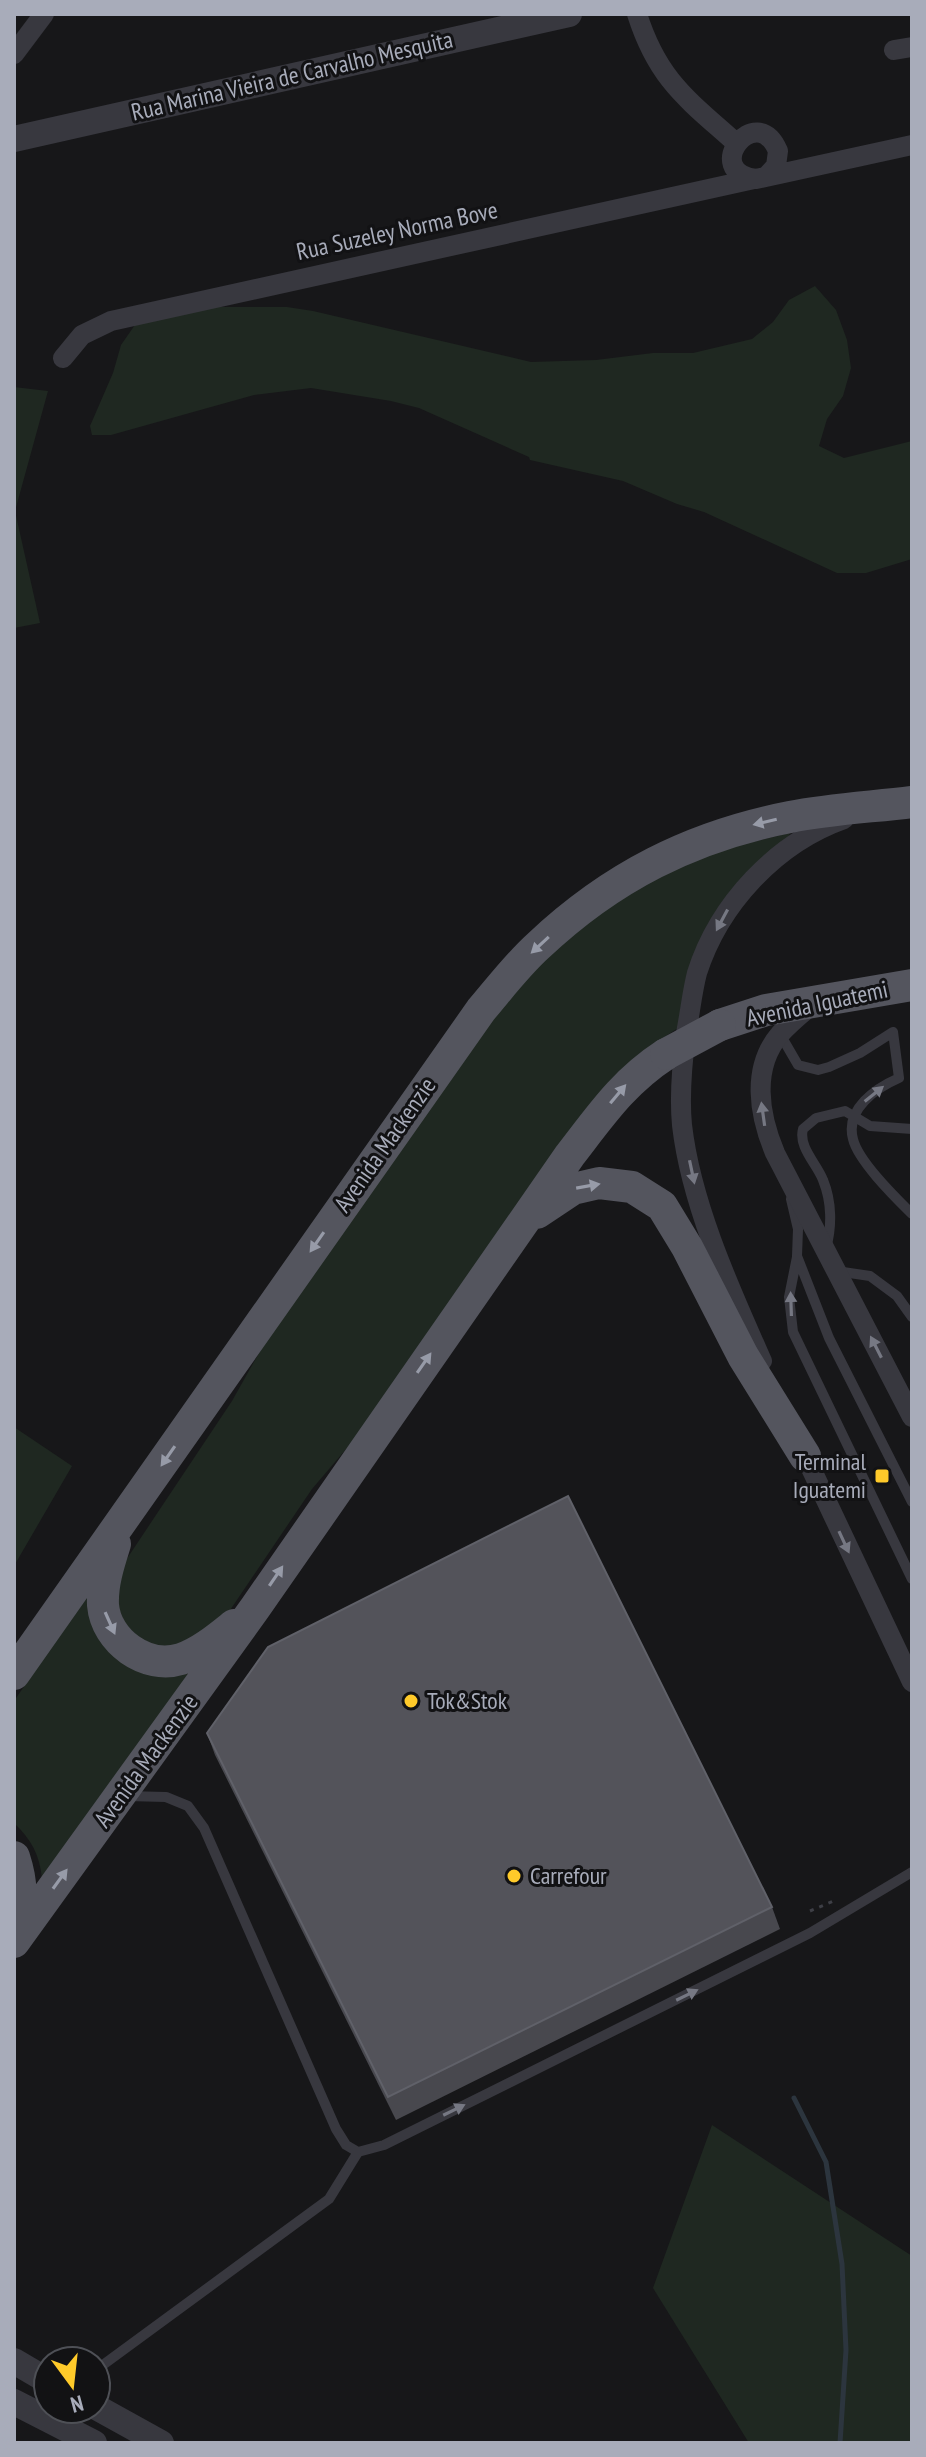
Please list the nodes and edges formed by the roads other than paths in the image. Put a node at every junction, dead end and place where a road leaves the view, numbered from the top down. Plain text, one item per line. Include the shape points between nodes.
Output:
1 (44, 14) edge
2 (569, 14) edge
3 (637, 14) edge
4 (14, 54) edge
5 (14, 139) edge
6 (736, 143) junction
7 (912, 145) edge
8 (760, 178) junction
9 (63, 358) dead end
10 (905, 803) edge
11 (912, 985) edge
12 (817, 1000) junction
13 (780, 1034) junction
14 (856, 1117) junction
15 (912, 1129) edge
16 (785, 1174) junction
17 (912, 1214) edge
18 (521, 1223) junction
19 (826, 1250) junction
20 (797, 1256) junction
21 (836, 1271) junction
22 (912, 1317) edge
23 (912, 1417) edge
24 (805, 1456) junction
25 (912, 1502) edge
26 (122, 1522) junction
27 (912, 1579) edge
28 (255, 1608) junction
29 (14, 1674) edge
30 (910, 1676) edge
31 (121, 1796) junction
32 (14, 1857) edge
33 (912, 1872) edge
34 (14, 1926) edge
35 (14, 1942) edge
36 (358, 2152) junction
37 (112, 2358) edge
38 (14, 2361) edge
39 (32, 2372) edge
40 (14, 2402) edge
41 (112, 2416) edge
42 (94, 2443) edge
43 (161, 2443) edge

1 - 4 street
2 - 5 street, Rua Marina Vieira de Carvalho Mesquita
3 - 6 street via 661,70
6 - 8 street via 733,162 741,175
6 - 8 street via 756,133 775,143 776,166
7 - 8 street, Rua Suzeley Norma Bove
8 - 9 street, Rua Suzeley Norma Bove via 111,321 82,335
10 -> 24 street via 822,826 761,870 728,909 698,973 681,1069 682,1124 694,1185 731,1291
10 -> 26 main road, Avenida Mackenzie via 793,816 699,841 611,887 535,948 437,1071
11 - 12 main road, Avenida Iguatemi
12 - 13 street
18 -> 12 main road, Avenida Iguatemi, bridge via 622,1088 643,1069 720,1025
14 -> 13 lane via 866,1098 899,1078 893,1032 818,1070 798,1065
16 -> 13 street via 765,1130 761,1104 766,1057
14 - 15 lane via 870,1126
14 - 17 lane via 856,1148
14 - 19 lane via 839,1111 816,1118 801,1133 826,1190 831,1232
16 - 19 street
16 - 20 lane via 798,1229
18 -> 24 main road via 573,1189 599,1183 632,1187 662,1206 743,1356
28 -> 18 main road, Avenida Mackenzie
19 - 21 street
20 - 25 lane via 829,1338
27 -> 20 lane via 793,1332 789,1297
21 - 22 lane via 870,1276 897,1296
23 -> 21 street
24 -> 30 street
26 -> 28 main road via 106,1572 103,1606 110,1628 134,1653 159,1662 181,1659 216,1640
26 - 29 main road, Avenida Mackenzie
28 - 31 main road, Avenida Mackenzie
35 -> 31 main road, Avenida Mackenzie
31 - 36 lane via 166,1797 188,1806 204,1828 336,2129
32 - 34 main road via 22,1894
36 -> 33 lane via 384,2145 810,1933
36 - 37 lane via 329,2199
38 - 39 street
40 - 42 street
41 - 43 street

